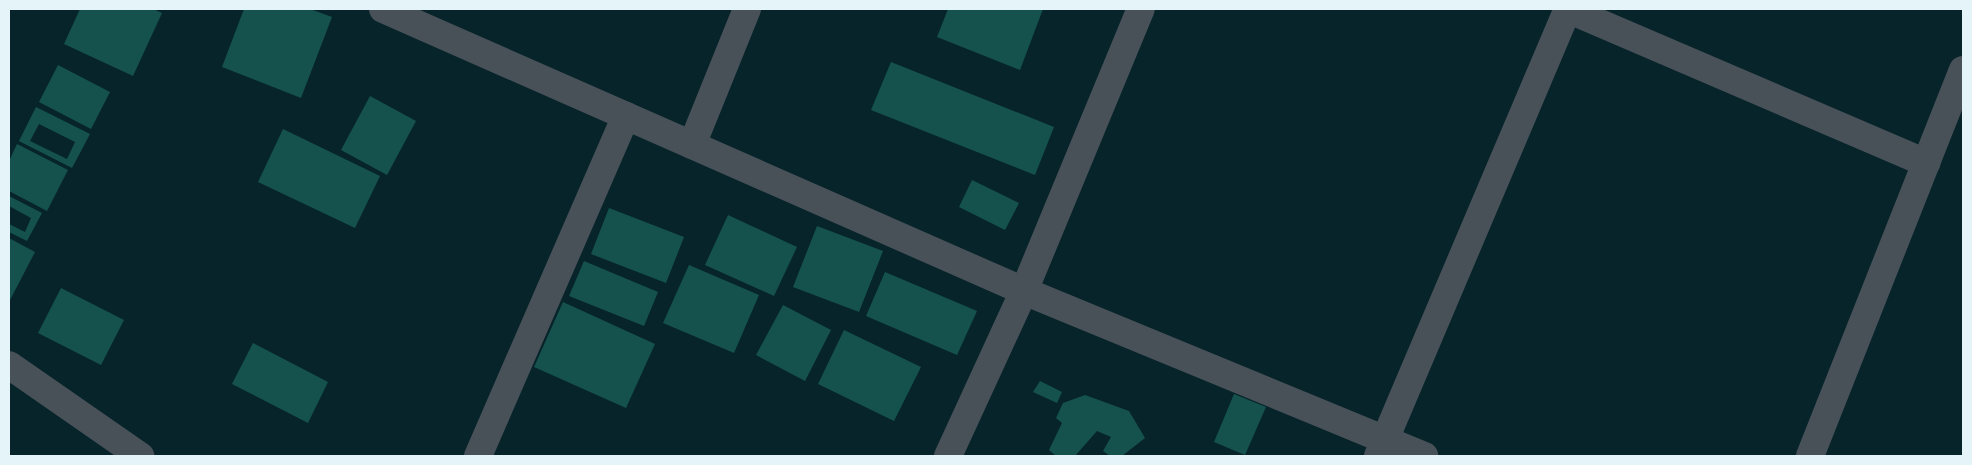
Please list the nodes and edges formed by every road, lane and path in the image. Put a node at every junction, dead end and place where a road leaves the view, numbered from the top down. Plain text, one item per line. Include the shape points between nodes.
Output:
1 (383, 9) edge
2 (747, 9) edge
3 (1141, 9) edge
4 (1568, 9) edge
5 (1963, 70) edge
6 (626, 116) junction
7 (692, 145) junction
8 (1926, 163) junction
9 (1024, 291) junction
10 (9, 365) edge
11 (1382, 448) edge
12 (140, 456) edge
13 (478, 456) edge
14 (948, 456) edge
15 (1424, 456) edge
16 (1810, 456) edge

1 - 6 street
2 - 7 street
3 - 9 street
4 - 8 street
4 - 11 street
5 - 8 street
6 - 7 street
6 - 13 street
7 - 9 street
8 - 16 street
9 - 11 street
9 - 14 street
10 - 12 street
11 - 15 street

